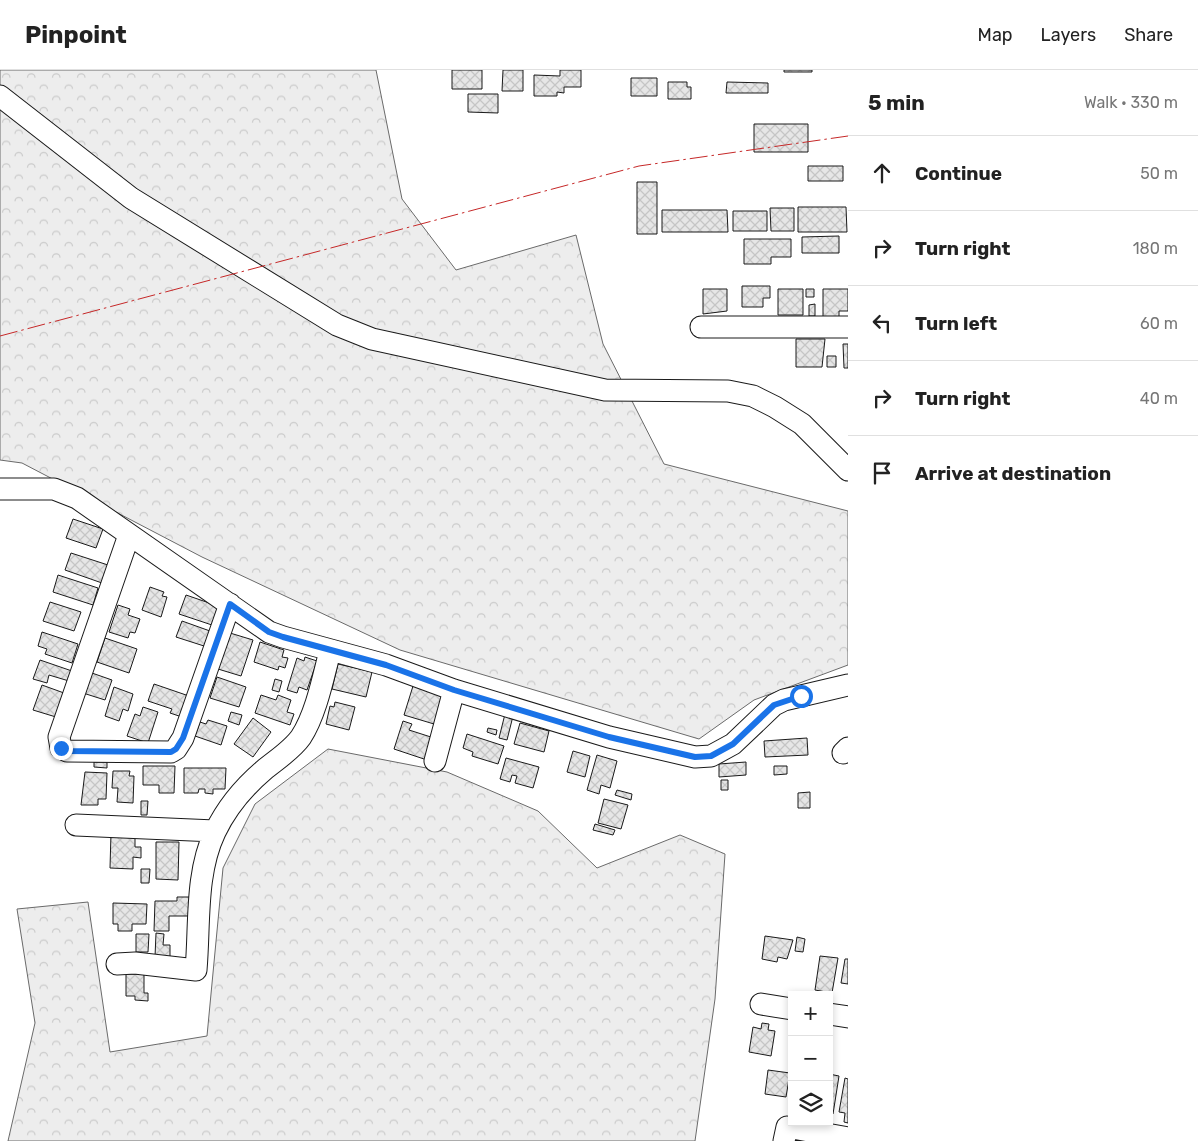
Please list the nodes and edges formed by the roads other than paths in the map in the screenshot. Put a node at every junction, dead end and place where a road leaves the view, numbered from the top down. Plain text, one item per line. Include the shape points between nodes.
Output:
1 (0, 96) edge
2 (701, 327) dead end
3 (848, 327) edge
4 (848, 470) edge
5 (0, 489) edge
6 (129, 535) junction
7 (230, 604) junction
8 (330, 651) junction
9 (848, 685) edge
10 (454, 690) junction
11 (435, 760) dead end
12 (76, 825) dead end
13 (215, 831) junction
14 (117, 964) dead end
15 (761, 1004) dead end
16 (788, 1008) edge
17 (833, 1015) edge
18 (848, 1017) edge
19 (848, 1138) edge
20 (784, 1141) edge

1 - 4 street via 131,198 337,325 372,339 605,390 728,391 753,396 802,424
2 - 3 street
5 - 6 street via 54,489 77,498
6 - 7 street
6 - 7 street via 59,737 61,748 171,752 176,749 183,738
7 - 8 street via 269,632
8 - 10 street via 386,665
8 - 13 street via 318,696 302,736 238,797
9 - 10 street via 784,700 774,705 733,744 711,756 695,757 609,737
10 - 11 street
12 - 13 street
13 - 14 street via 202,877 196,970
15 - 16 street
17 - 18 street
19 - 20 street via 787,1127

